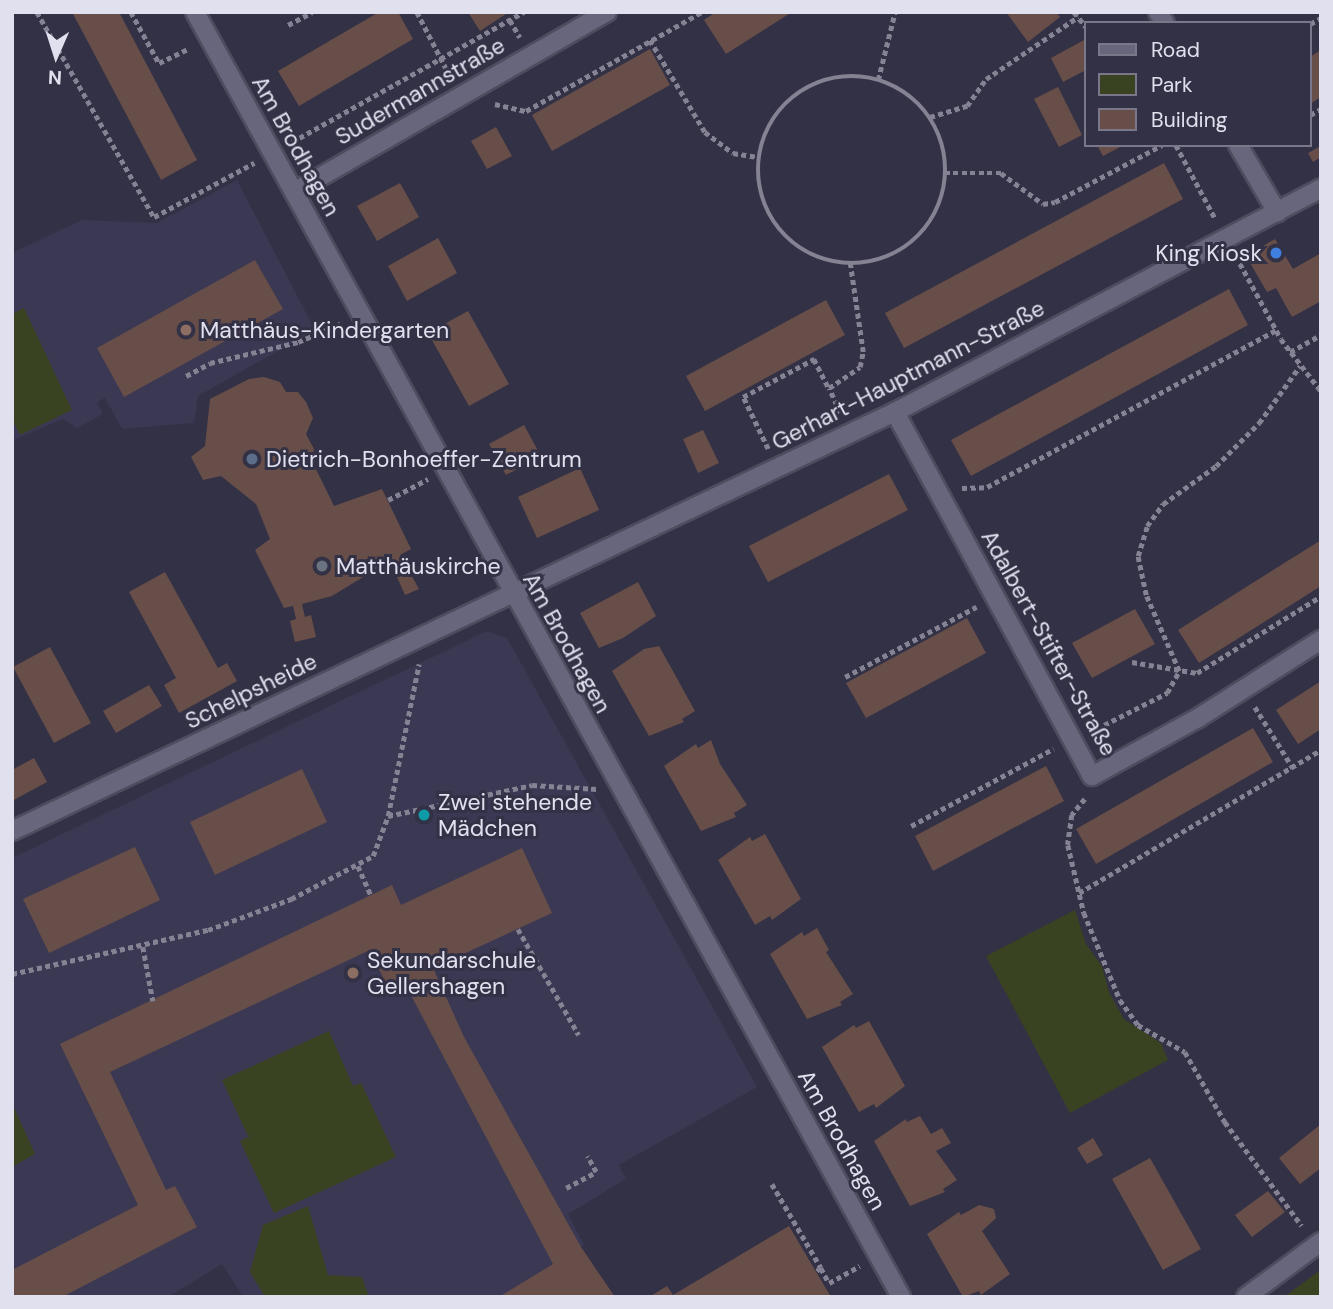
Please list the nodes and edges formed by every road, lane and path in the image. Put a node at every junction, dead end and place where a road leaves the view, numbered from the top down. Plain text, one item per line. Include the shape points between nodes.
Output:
1 (37, 12) edge
2 (131, 12) edge
3 (195, 12) edge
4 (312, 12) edge
5 (417, 12) edge
6 (524, 12) edge
7 (607, 12) edge
8 (702, 12) edge
9 (895, 12) edge
10 (1076, 15) edge
11 (288, 25) dead end
12 (209, 38) junction
13 (650, 40) junction
14 (442, 59) junction
15 (878, 79) junction
16 (461, 96) junction
17 (930, 117) junction
18 (1158, 147) edge
19 (1177, 147) edge
20 (1239, 147) edge
21 (272, 153) junction
22 (758, 157) junction
23 (945, 173) junction
24 (1321, 188) edge
25 (294, 192) junction
26 (1277, 212) junction
27 (1227, 239) junction
28 (850, 264) junction
29 (360, 313) junction
30 (1276, 330) junction
31 (1321, 335) edge
32 (1290, 352) junction
33 (1300, 366) junction
34 (186, 376) dead end
35 (829, 388) junction
36 (1321, 391) edge
37 (895, 412) junction
38 (849, 434) junction
39 (778, 468) junction
40 (445, 470) junction
41 (936, 489) junction
42 (388, 499) dead end
43 (511, 593) junction
44 (1321, 596) edge
45 (995, 597) junction
46 (425, 634) junction
47 (1321, 640) edge
48 (1132, 662) dead end
49 (1179, 671) junction
50 (845, 677) dead end
51 (1244, 690) junction
52 (1072, 739) junction
53 (1321, 750) edge
54 (1293, 768) junction
55 (1092, 776) junction
56 (622, 791) junction
57 (388, 817) junction
58 (911, 826) dead end
59 (12, 831) edge
60 (358, 866) junction
61 (1079, 893) junction
62 (371, 895) dead end
63 (518, 929) dead end
64 (143, 947) junction
65 (12, 974) edge
66 (153, 1001) dead end
67 (579, 1035) dead end
68 (587, 1156) dead end
69 (772, 1184) dead end
70 (566, 1188) dead end
71 (1319, 1243) edge
72 (877, 1256) junction
73 (821, 1268) junction
74 (816, 1272) dead end
75 (901, 1297) edge
76 (1246, 1297) edge

1 - 21 path via 154,217
2 - 12 path via 159,63
3 - 12 street, Am Brodhagen
4 - 11 path
5 - 14 path
6 - 14 path
7 - 16 street, Sudermannstraße
8 - 13 path
9 - 15 path
10 - 17 path via 986,79 967,106
12 - 21 street, Am Brodhagen
13 - 16 path via 526,111
13 - 22 path via 705,132 733,153
14 - 16 path
14 - 21 path
15 - 17 path via 907,94
15 - 22 path via 845,76 813,84 786,102 767,128
16 - 25 street, Sudermannstraße
17 - 23 path via 943,147
18 - 23 path via 1055,202 1043,204 1001,173
19 - 27 path
20 - 26 street
21 - 25 street, Am Brodhagen
22 - 28 path via 759,187 768,215 787,239 811,256
23 - 28 path via 938,208 922,233 898,252
24 - 26 street, Gerhart-Hauptmann-Straße
25 - 29 street, Am Brodhagen
26 - 27 street, Gerhart-Hauptmann-Straße
27 - 30 path
27 - 37 street, Gerhart-Hauptmann-Straße
28 - 35 path via 863,352 860,367
29 - 34 path via 325,333 209,363
29 - 40 street, Am Brodhagen
30 - 32 path
30 - 41 path via 987,487
31 - 32 path
32 - 33 path
33 - 36 path
33 - 49 path via 1259,424 1216,466 1163,504 1147,526 1138,556 1146,594
35 - 38 path
35 - 39 path via 814,359 743,397
37 - 38 street, Gerhart-Hauptmann-Straße
37 - 41 street, Adalbert-Stifter-Straße
38 - 39 street, Gerhart-Hauptmann-Straße
39 - 43 street, Gerhart-Hauptmann-Straße
40 - 42 path
40 - 43 street, Am Brodhagen
41 - 45 street, Adalbert-Stifter-Straße
43 - 46 street, Schelpsheide
43 - 56 street, Am Brodhagen
44 - 49 path via 1197,673
45 - 50 path
45 - 52 street, Adalbert-Stifter-Straße
46 - 57 path
46 - 59 street, Schelpsheide
47 - 51 street, Adalbert-Stifter-Straße
48 - 49 path
49 - 55 path via 1167,693 1104,725
51 - 54 path
51 - 55 street, Adalbert-Stifter-Straße
52 - 55 street, Adalbert-Stifter-Straße
52 - 58 path
53 - 54 path
54 - 61 path
55 - 61 path via 1088,794 1067,831
56 - 57 path via 532,785
56 - 72 street, Am Brodhagen
57 - 60 path via 377,850
60 - 62 path
60 - 64 path via 291,899 208,930
61 - 71 path via 1094,940 1129,1016 1185,1052 1234,1136
63 - 67 path
64 - 65 path
64 - 66 path
68 - 70 path via 596,1172
69 - 73 path
71 - 76 street
72 - 73 path via 829,1283
72 - 75 street, Am Brodhagen
73 - 74 path

